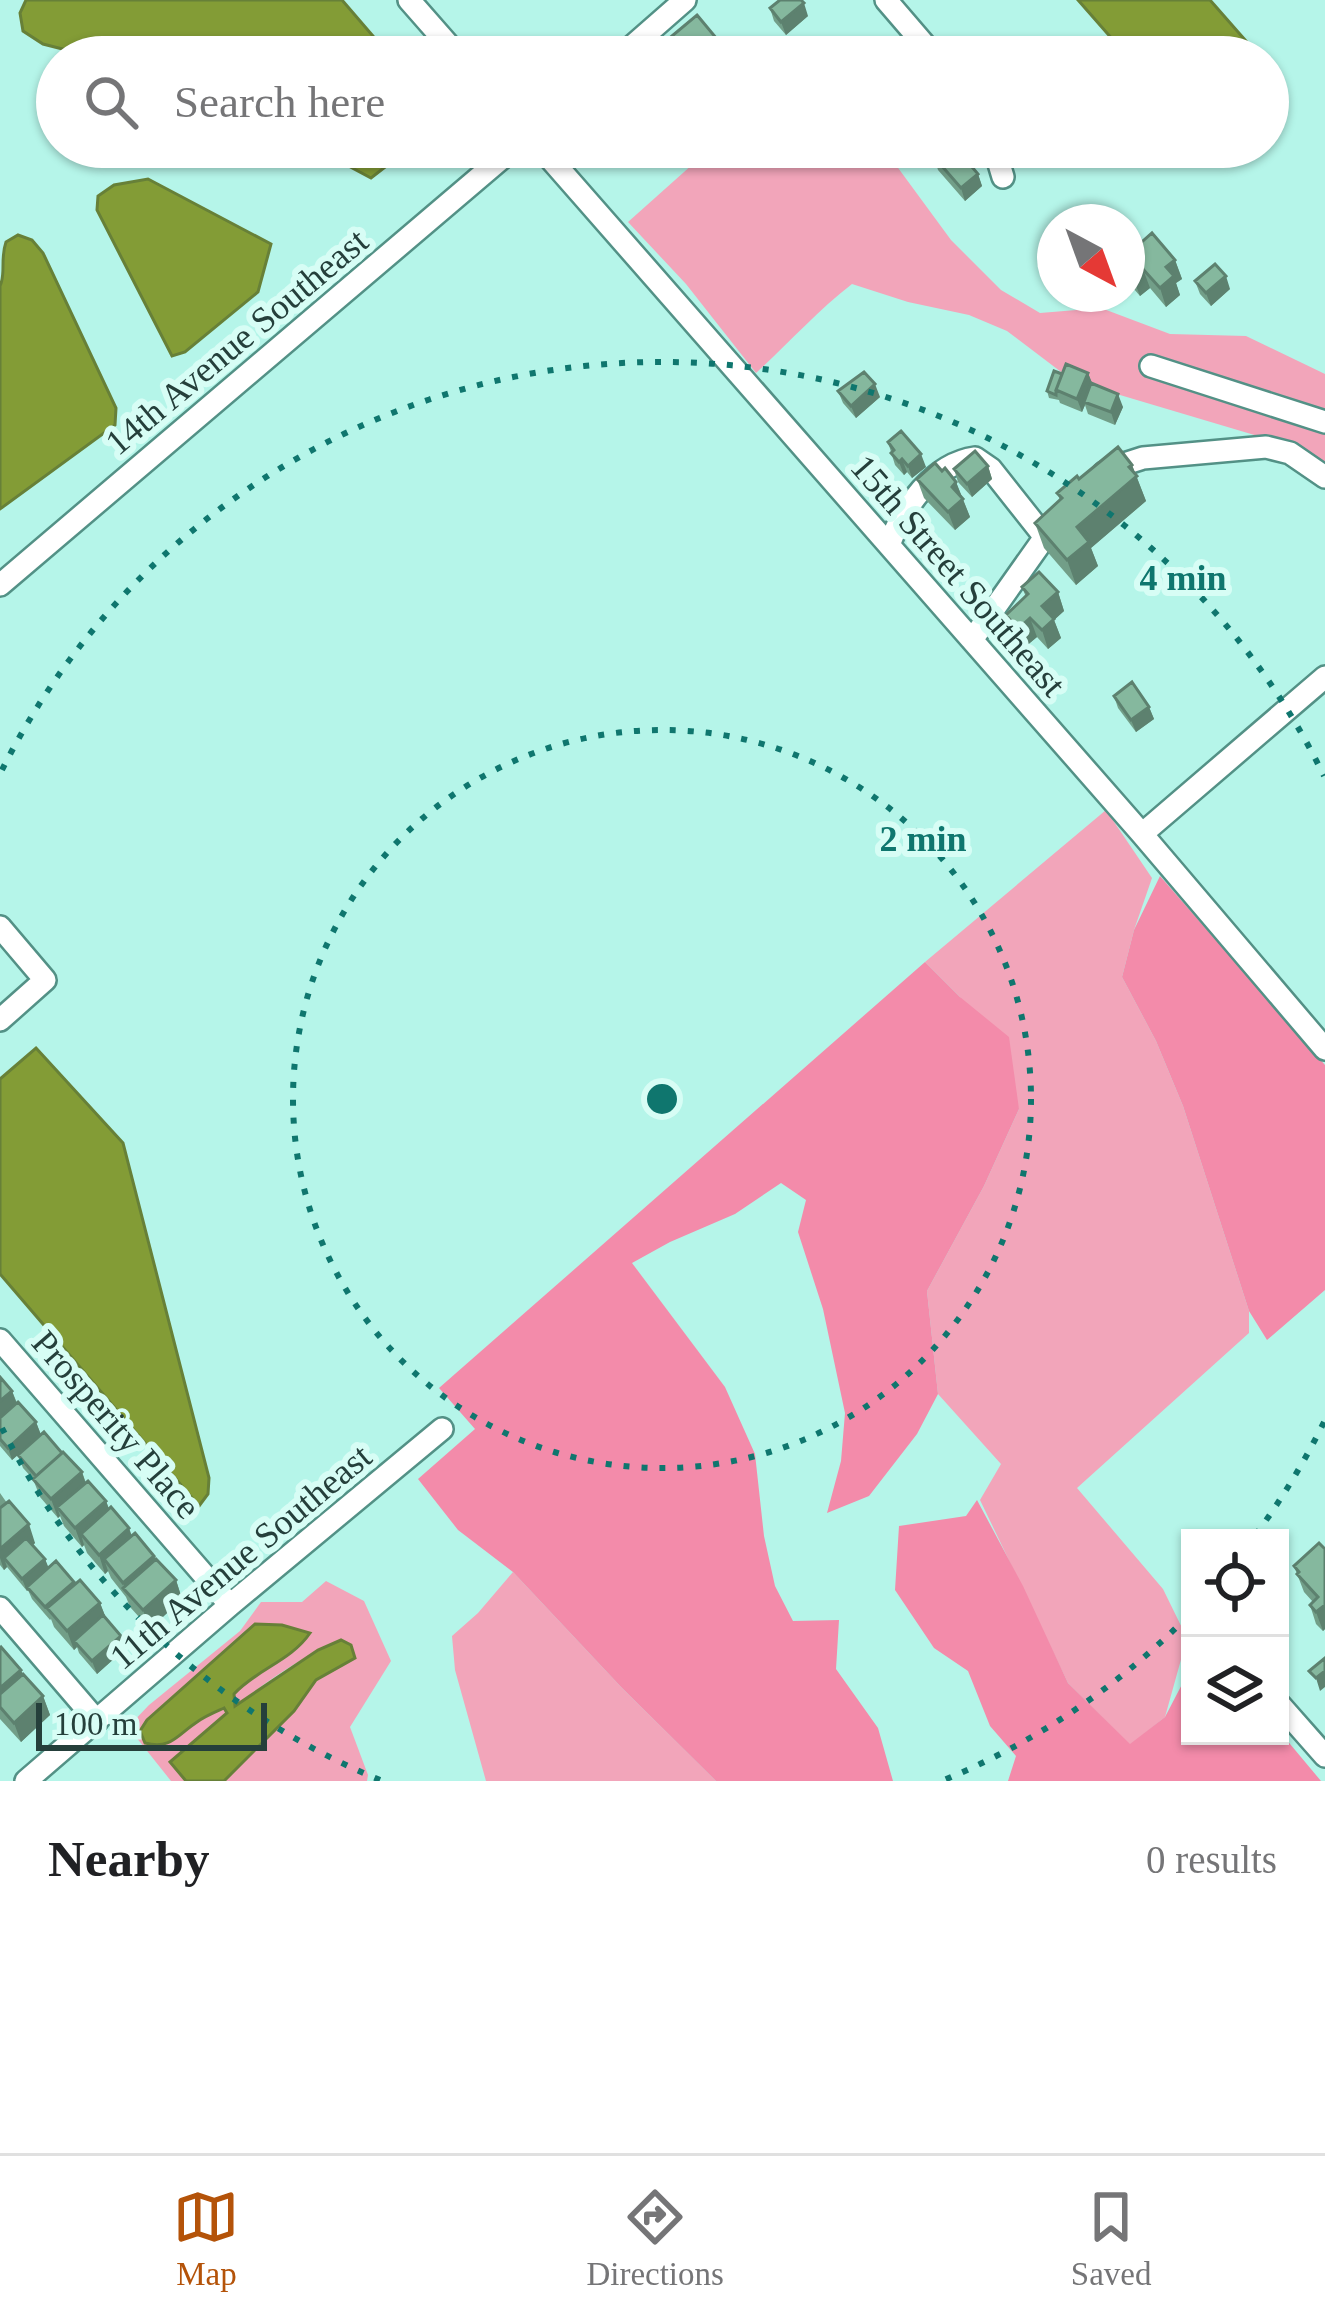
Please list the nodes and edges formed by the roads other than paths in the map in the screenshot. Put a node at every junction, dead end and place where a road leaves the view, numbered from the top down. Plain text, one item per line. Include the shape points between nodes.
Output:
1 (409, 0) edge
2 (686, 0) edge
3 (886, 0) edge
4 (441, 36) edge
5 (644, 36) edge
6 (916, 36) edge
7 (490, 168) edge
8 (558, 168) edge
9 (1001, 168) edge
10 (1004, 177) dead end
11 (1151, 366) dead end
12 (1325, 422) edge
13 (1325, 477) edge
14 (1090, 482) edge
15 (1070, 503) edge
16 (1045, 536) junction
17 (889, 545) junction
18 (0, 585) edge
19 (972, 640) junction
20 (1325, 676) edge
21 (1142, 834) junction
22 (0, 927) edge
23 (0, 1020) edge
24 (1325, 1049) edge
25 (0, 1340) edge
26 (442, 1429) dead end
27 (230, 1605) junction
28 (0, 1608) edge
29 (1289, 1715) edge
30 (97, 1721) junction
31 (1325, 1756) edge
32 (26, 1781) edge

1 - 4 street
2 - 5 street
3 - 6 street
7 - 18 street, 14th Avenue Southeast
8 - 17 street, 15th Street Southeast
9 - 10 street
11 - 12 street
13 - 14 street via 1290,453 1245,447 1143,458
15 - 16 street
16 - 17 street via 976,458 928,484
16 - 19 street
17 - 19 street, 15th Street Southeast
19 - 21 street, 15th Street Southeast
20 - 21 street
21 - 24 street, 15th Street Southeast
22 - 23 street via 45,980
25 - 27 street, Prosperity Place
26 - 27 street, 11th Avenue Southeast
27 - 30 street, 11th Avenue Southeast
28 - 30 street
29 - 31 street
30 - 32 street, 11th Avenue Southeast

